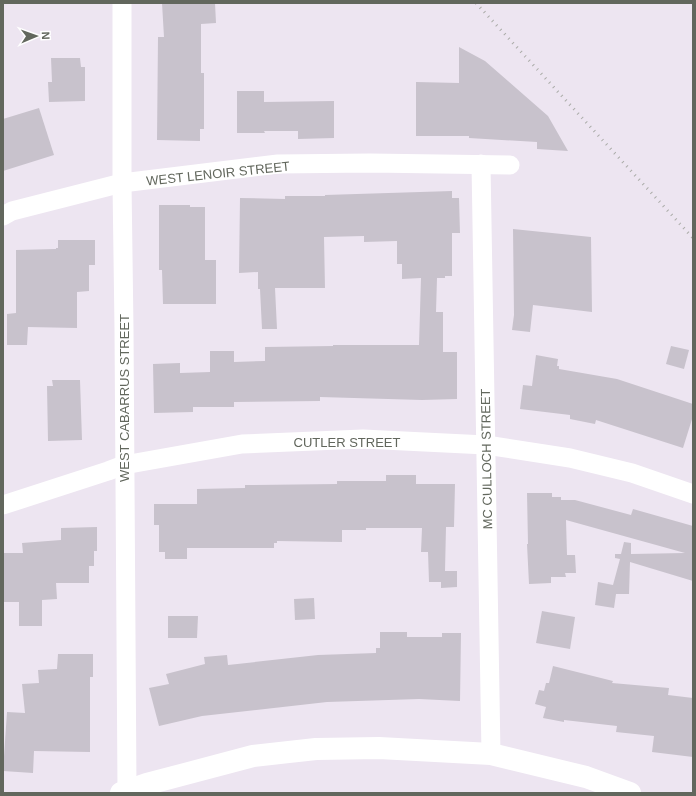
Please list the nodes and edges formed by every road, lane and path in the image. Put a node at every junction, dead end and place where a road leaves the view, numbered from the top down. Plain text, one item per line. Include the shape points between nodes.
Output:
1 (122, 3) edge
2 (482, 164) junction
3 (510, 165) dead end
4 (122, 183) junction
5 (3, 216) edge
6 (486, 445) junction
7 (124, 465) junction
8 (693, 494) edge
9 (3, 505) edge
10 (491, 754) junction
11 (125, 792) edge
12 (630, 793) edge

1 - 4 street, WEST CABARRUS STREET
2 - 3 street, WEST LENOIR STREET
2 - 4 street, WEST LENOIR STREET via 278,164
2 - 6 street, MC CULLOCH STREET
4 - 5 street, WEST LENOIR STREET via 12,211
4 - 7 street, WEST CABARRUS STREET
6 - 7 street, CUTLER STREET via 364,439 242,444
6 - 8 street, CUTLER STREET via 570,458 632,473
6 - 10 street, MC CULLOCH STREET
7 - 9 street, CUTLER STREET
7 - 11 street, WEST CABARRUS STREET
10 - 11 street via 379,748 316,749 253,756
10 - 12 street via 586,777

